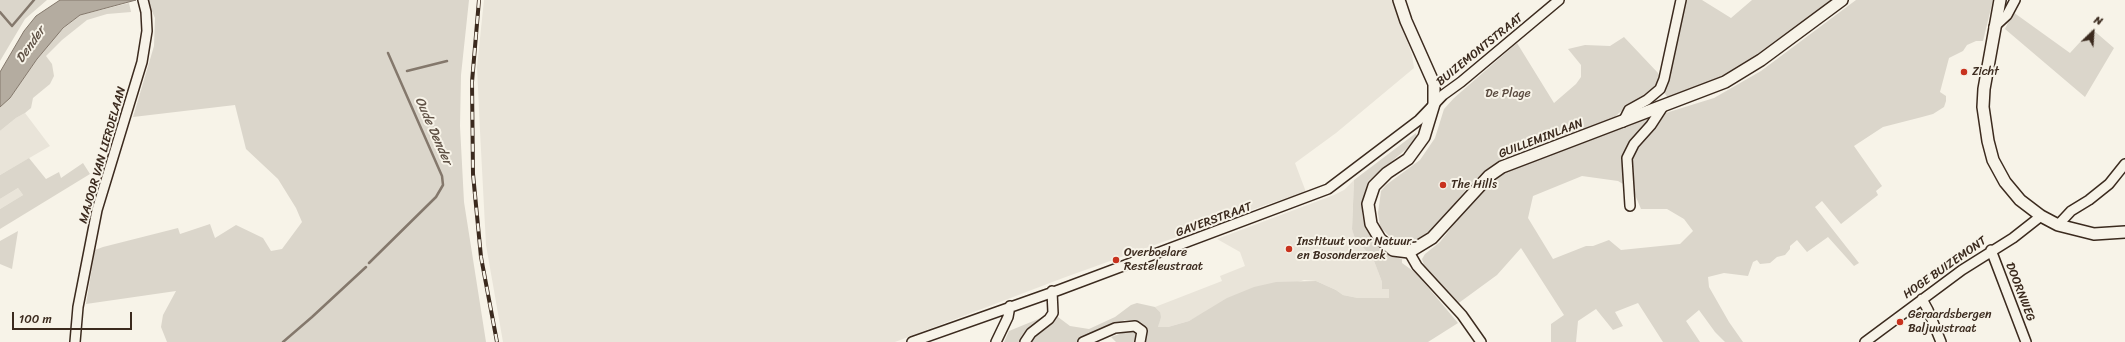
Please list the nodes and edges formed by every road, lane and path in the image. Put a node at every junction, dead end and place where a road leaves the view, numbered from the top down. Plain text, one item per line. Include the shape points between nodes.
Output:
1 (143, 0) edge
2 (1400, 0) edge
3 (1559, 0) edge
4 (1682, 0) edge
5 (1842, 0) edge
6 (2000, 0) edge
7 (2015, 0) edge
8 (1994, 27) junction
9 (1434, 104) junction
10 (1662, 108) junction
11 (1623, 122) junction
12 (2125, 164) edge
13 (1630, 206) dead end
14 (2042, 216) junction
15 (2058, 226) junction
16 (2125, 232) edge
17 (1991, 250) junction
18 (1409, 252) junction
19 (1052, 291) junction
20 (1922, 299) junction
21 (1010, 306) junction
22 (75, 342) edge
23 (912, 342) edge
24 (996, 342) edge
25 (1025, 342) edge
26 (1083, 342) edge
27 (1140, 342) edge
28 (1481, 342) edge
29 (1865, 342) edge
30 (1941, 342) edge
31 (2026, 342) edge

1 - 22 street, MAJOOR VAN LIERDELAAN via 147,31 142,62 97,210 78,308
2 - 9 main road via 1406,21 1434,84
3 - 9 street, BUIZEMONTSTRAAT
4 - 11 street via 1660,90 1629,110
5 - 10 main road, GUILLEMINLAAN via 1737,75
6 - 8 main road
7 - 8 street via 2008,15
8 - 14 main road via 1983,107 1988,141 1993,160 2005,182 2020,200
9 - 18 main road via 1424,137 1408,159 1387,173 1374,186 1368,204 1371,224 1380,240 1393,250
9 - 19 street, GAVERSTRAAT via 1419,120 1328,189
10 - 11 main road, GUILLEMINLAAN
10 - 13 street via 1634,144 1627,158
11 - 18 main road, GUILLEMINLAAN via 1502,167 1489,176 1432,238
12 - 15 street via 2109,184 2071,211
14 - 15 main road
14 - 17 street, HOGE BUIZEMONT via 2013,238
15 - 16 main road via 2094,234
17 - 20 street, HOGE BUIZEMONT
17 - 31 street, DOORNWEG
18 - 28 street via 1417,266 1462,315
19 - 21 street, GAVERSTRAAT
19 - 25 street via 1053,313
20 - 29 street, HOGE BUIZEMONT
20 - 30 street
21 - 23 street, GAVERSTRAAT
21 - 24 street via 1008,317
26 - 27 street via 1115,328 1129,326 1135,326 1142,331

